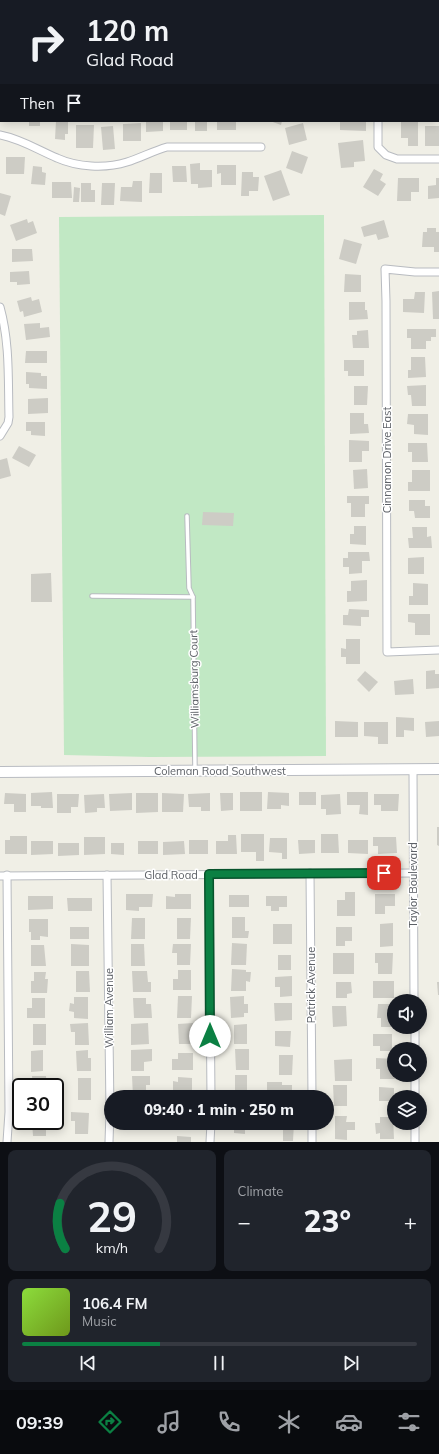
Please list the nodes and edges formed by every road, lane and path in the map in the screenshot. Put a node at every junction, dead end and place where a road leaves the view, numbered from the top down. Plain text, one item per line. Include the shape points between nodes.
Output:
1 (378, 122) edge
2 (0, 135) edge
3 (261, 147) dead end
4 (439, 159) edge
5 (439, 272) edge
6 (0, 306) edge
7 (0, 436) edge
8 (187, 516) dead end
9 (92, 596) dead end
10 (193, 597) junction
11 (439, 650) edge
12 (412, 769) junction
13 (439, 769) edge
14 (0, 772) edge
15 (195, 772) junction
16 (310, 873) junction
17 (413, 873) junction
18 (209, 874) junction
19 (108, 875) junction
20 (3, 876) edge
21 (414, 994) edge
22 (211, 1090) edge
23 (312, 1090) edge
24 (210, 1130) edge
25 (312, 1130) edge
26 (415, 1130) edge
27 (7, 1142) edge
28 (109, 1142) edge
29 (210, 1142) edge
30 (312, 1142) edge
31 (415, 1142) edge

1 - 4 street via 378,147 386,155 397,159
2 - 3 street via 64,161 91,166 126,162 167,148
5 - 11 street, Cinnamon Drive East via 385,269 388,652
6 - 7 street via 8,348 9,417
8 - 10 lane, Williamsburg Court via 189,588
9 - 10 lane
10 - 15 lane, Williamsburg Court
12 - 13 street, Coleman Road Southwest
12 - 15 street, Coleman Road Southwest
12 - 17 street, Taylor Boulevard
14 - 15 street, Coleman Road Southwest
16 - 17 street, Glad Road
16 - 18 street, Glad Road
16 - 23 street, Patrick Avenue
17 - 21 street, Taylor Boulevard
18 - 19 street, Glad Road
18 - 22 street
19 - 20 street, Glad Road
19 - 28 street, William Avenue
20 - 27 street via 9,1104
24 - 29 street
25 - 30 street
26 - 31 street

